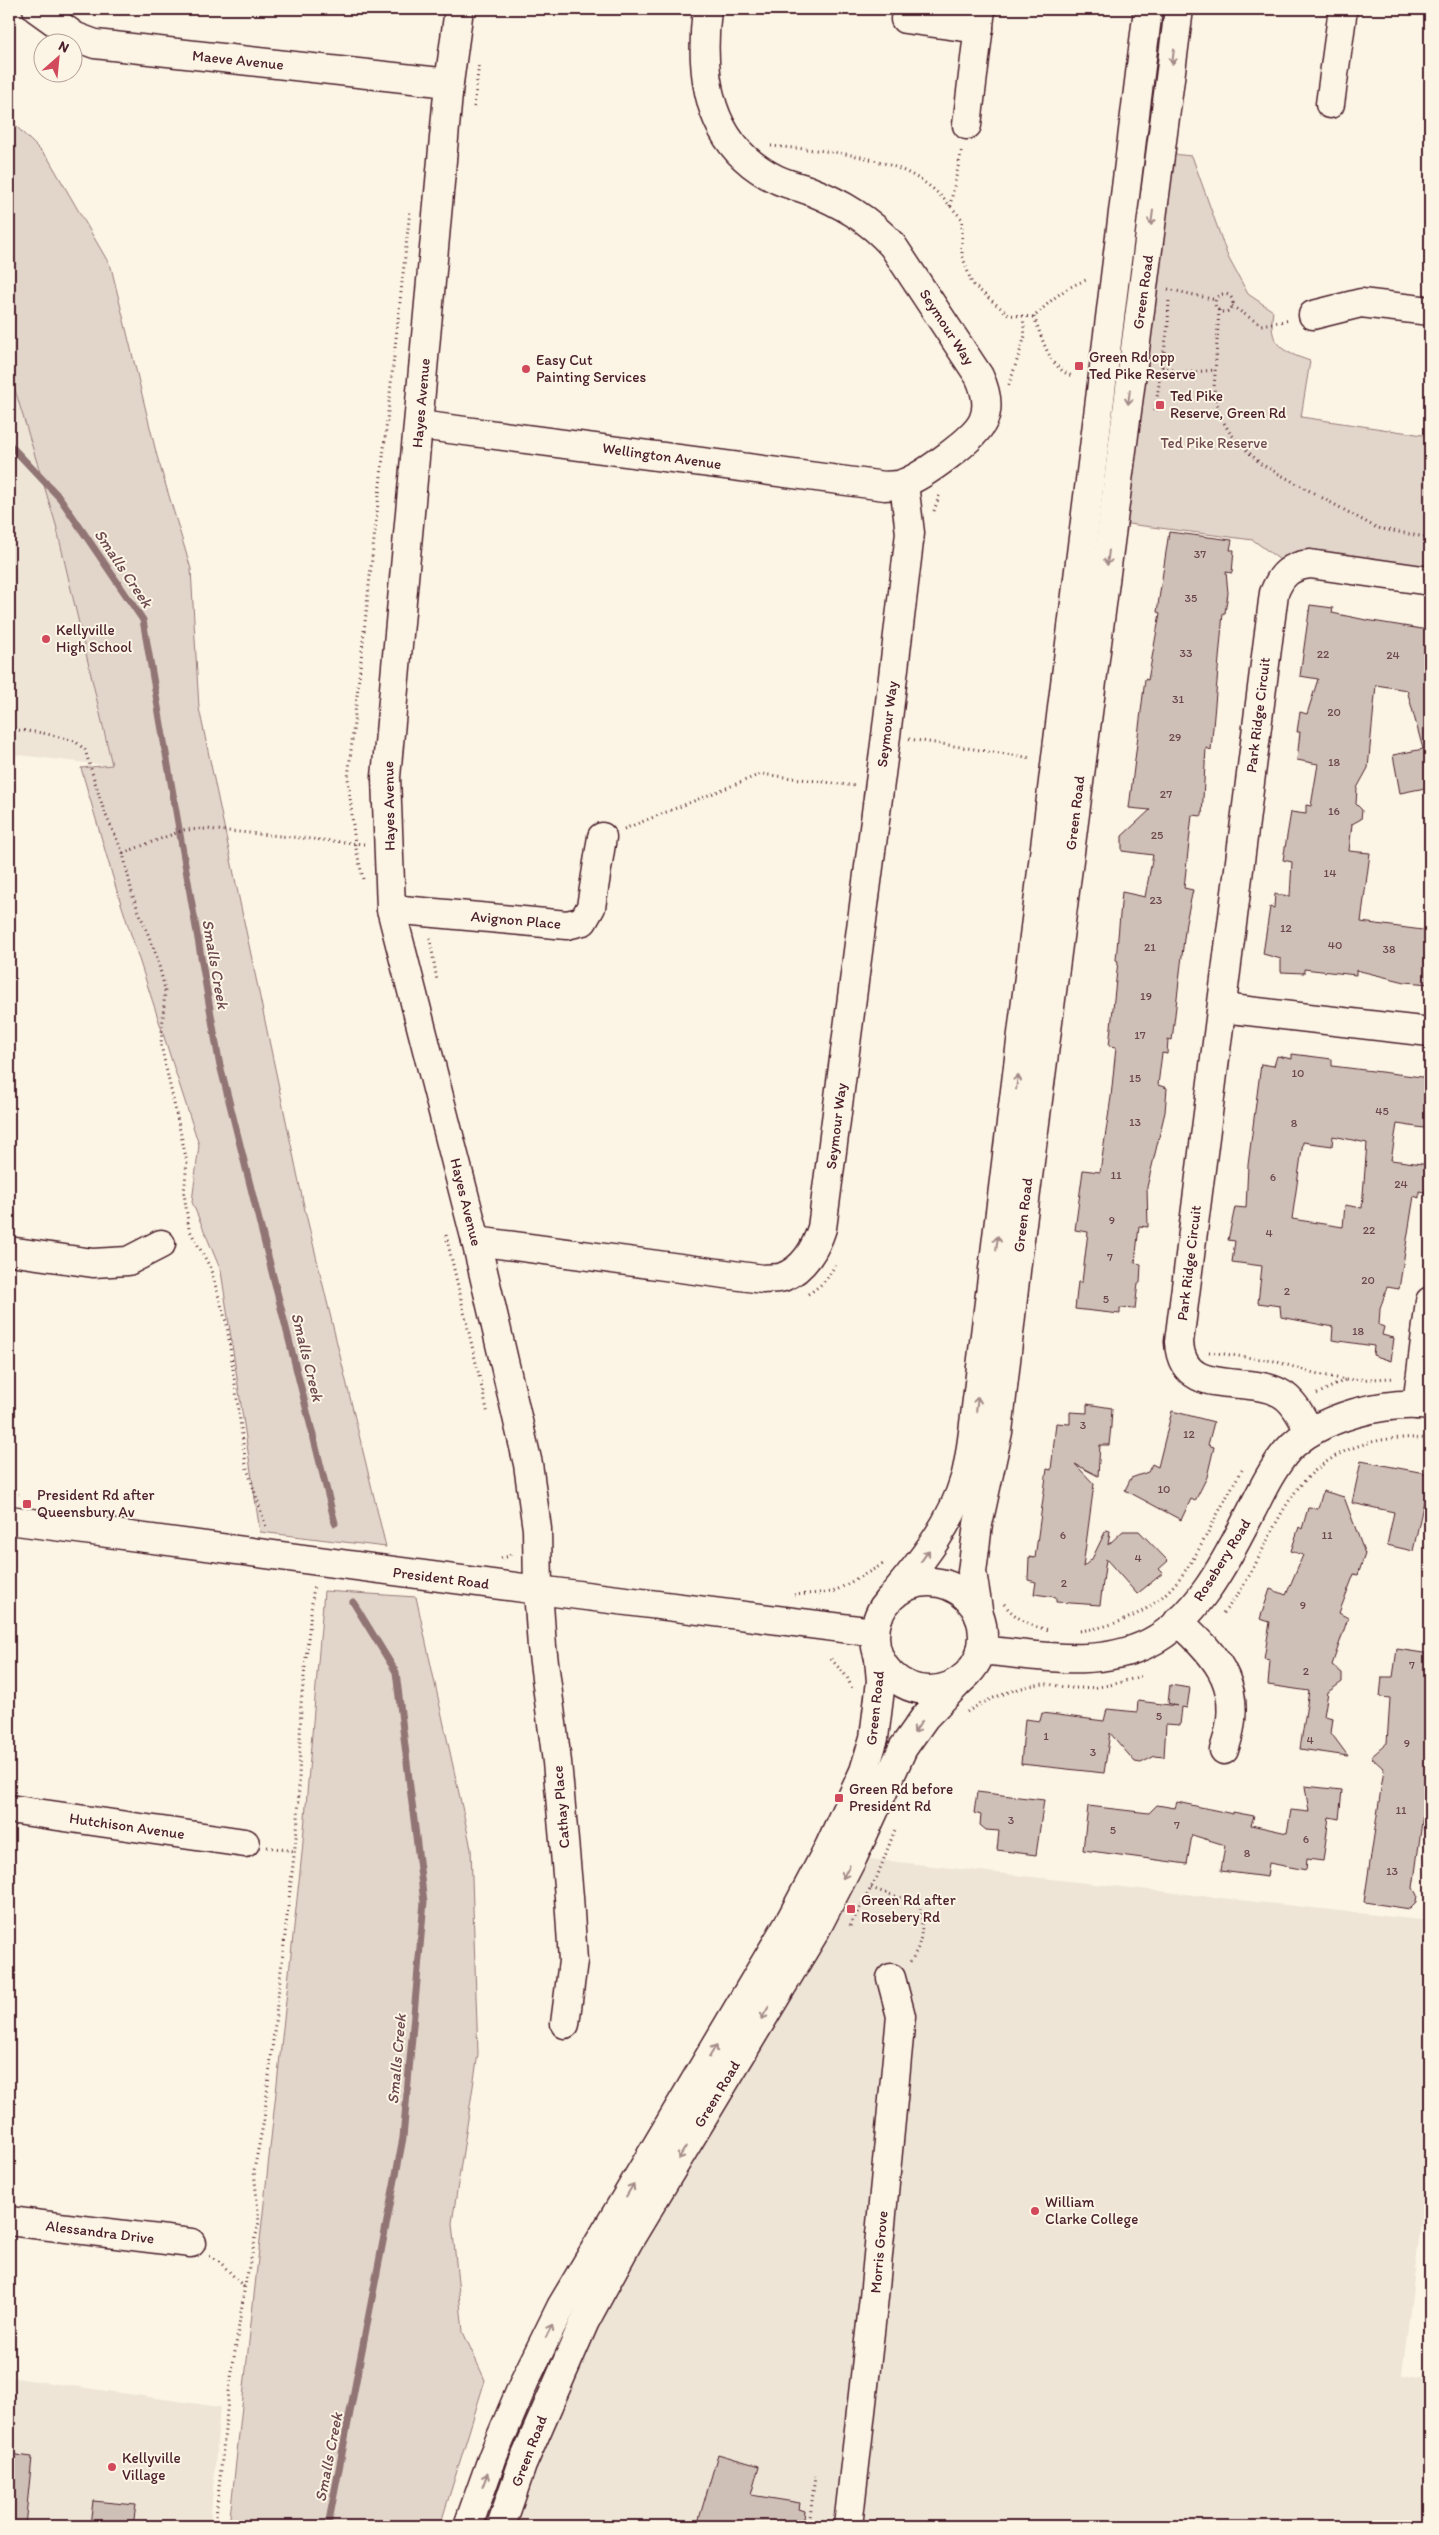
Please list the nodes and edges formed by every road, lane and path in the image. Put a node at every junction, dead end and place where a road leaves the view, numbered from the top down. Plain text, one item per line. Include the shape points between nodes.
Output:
1 (37, 9) edge
2 (459, 9) edge
3 (707, 9) edge
4 (1148, 9) edge
5 (1179, 9) edge
6 (1343, 9) edge
7 (905, 19) dead end
8 (980, 19) edge
9 (480, 57) dead end
10 (449, 84) junction
11 (1330, 104) dead end
12 (473, 115) dead end
13 (967, 125) joint
14 (764, 139) dead end
15 (950, 206) junction
16 (1093, 278) dead end
17 (1216, 300) junction
18 (1232, 306) junction
19 (1219, 310) junction
20 (1430, 311) edge
21 (1313, 315) joint
22 (1034, 317) junction
23 (1023, 318) junction
24 (1162, 367) junction
25 (1216, 370) junction
26 (1072, 376) dead end
27 (987, 404) junction
28 (1155, 411) dead end
29 (419, 425) junction
30 (904, 484) junction
31 (1430, 538) edge
32 (1430, 581) edge
33 (9, 730) edge
34 (886, 736) junction
35 (1056, 762) junction
36 (879, 789) junction
37 (602, 838) joint
38 (389, 847) junction
39 (122, 853) junction
40 (391, 909) junction
41 (425, 912) junction
42 (438, 985) dead end
43 (1222, 1008) junction
44 (1430, 1032) edge
45 (476, 1240) junction
46 (161, 1244) dead end
47 (9, 1251) edge
48 (1430, 1301) edge
49 (1181, 1357) junction
50 (1345, 1380) junction
51 (1423, 1397) edge
52 (1296, 1408) junction
53 (1310, 1432) junction
54 (1246, 1464) dead end
55 (9, 1520) edge
56 (266, 1527) dead end
57 (890, 1560) dead end
58 (314, 1587) dead end
59 (538, 1590) junction
60 (895, 1593) junction
61 (789, 1594) dead end
62 (1002, 1603) dead end
63 (979, 1616) junction
64 (1178, 1621) junction
65 (1053, 1631) dead end
66 (1074, 1631) dead end
67 (874, 1632) junction
68 (981, 1650) junction
69 (831, 1659) dead end
70 (879, 1659) junction
71 (963, 1678) junction
72 (856, 1696) dead end
73 (1224, 1750) dead end
74 (9, 1809) edge
75 (245, 1843) dead end
76 (870, 1888) dead end
77 (891, 1978) joint
78 (565, 2024) dead end
79 (9, 2221) edge
80 (191, 2243) joint
81 (244, 2288) junction
82 (815, 2476) dead end
83 (215, 2526) edge
84 (468, 2526) edge
85 (501, 2526) edge
86 (809, 2526) edge
87 (848, 2526) edge

1 - 10 street, Maeve Avenue via 76,37 95,44
2 - 10 street, Hayes Avenue
3 - 27 street, Seymour Way via 703,41 705,76 724,133 750,163 776,179 836,202 879,230 915,278 979,376
4 - 35 street, Green Road
5 -> 63 street, Green Road via 998,1432 978,1524 972,1572
6 - 11 street
7 - 8 street
8 - 13 street
9 - 12 path
10 - 29 street, Hayes Avenue
13 - 15 path
14 - 15 path via 771,146 840,153 894,166 932,188
15 - 23 path via 962,219 962,255 972,284 1009,315
16 - 22 path via 1073,284
17 - 18 path via 1220,295 1227,295 1232,299
17 - 19 path
17 - 24 path via 1168,289 1168,325
18 - 19 path via 1228,311
18 - 21 path via 1261,325
19 - 25 path
20 - 21 street via 1361,304
22 - 23 path
22 - 26 path via 1052,361 1062,372
23 - 27 path via 1025,336 1005,398
24 - 25 path via 1183,373
24 - 28 path
25 - 31 path via 1214,389 1220,416 1230,433 1261,464 1377,528
27 - 30 street via 984,420 976,432 946,458
29 - 30 street, Wellington Avenue via 885,486
29 - 38 street, Hayes Avenue via 386,777
30 - 34 street, Seymour Way via 910,533
32 - 43 street, Park Ridge Circuit via 1310,564 1291,568 1278,582 1274,593
33 - 39 path via 43,733 75,741 85,750 104,811
34 - 35 path
34 - 36 street, Seymour Way
60 -> 35 street, Green Road via 926,1556 950,1517 965,1478 974,1432
36 - 37 path via 761,774
36 - 45 street, Seymour Way via 822,1228 815,1249 784,1277 763,1279
37 - 41 street, Avignon Place via 591,907 583,921 566,925
38 - 39 path via 207,829 184,830
38 - 40 street, Hayes Avenue
39 - 56 path via 133,897 156,954 165,990 161,1045 187,1162 184,1193 189,1229 210,1268 227,1324 246,1465
40 - 41 street, Avignon Place
40 - 45 street, Hayes Avenue
41 - 42 path
43 - 44 street
43 - 49 street, Park Ridge Circuit via 1179,1342
45 - 59 street, Hayes Avenue via 528,1464 537,1529
46 - 47 street via 128,1261 93,1263
48 - 51 street
49 - 50 path via 1204,1351 1274,1361
49 - 52 street via 1200,1379 1272,1389
50 - 51 path
50 - 52 path via 1318,1392
51 - 53 street, Rosebery Road via 1341,1417
52 - 53 street
53 - 64 street, Rosebery Road via 1287,1451 1202,1599
54 - 66 path via 1189,1566 1173,1588 1126,1620 1103,1628
55 - 59 street, President Road
57 - 61 path via 833,1592
58 - 81 path via 302,1704 298,1820 264,2120 254,2170 259,2222
59 - 67 street, President Road
59 - 78 street, Cathay Place via 557,1762 573,1961
60 - 63 street via 906,1587 933,1582 951,1587 968,1599
60 - 67 street via 880,1612
62 - 65 path via 1023,1621
63 - 68 street via 983,1633
64 - 68 street, Rosebery Road via 1149,1643 1113,1656 1061,1658
64 - 73 street via 1207,1647 1223,1670 1232,1713
67 - 70 street
68 - 71 street via 973,1668
69 - 72 path via 846,1676
70 - 71 street via 892,1676 912,1688 933,1690
84 -> 70 street, Green Road via 493,2456 561,2307 790,1919 829,1847 864,1771 874,1738 881,1681
71 -> 85 street, Green Road via 924,1717 903,1748 814,1933 633,2234 585,2321 522,2465
74 - 75 street, Hutchison Avenue
76 - 77 path via 920,1904 919,1947 909,1964
77 - 87 street, Morris Grove via 901,2016
79 - 80 street, Alessandra Drive
80 - 81 path via 219,2261
81 - 83 path
82 - 86 path

